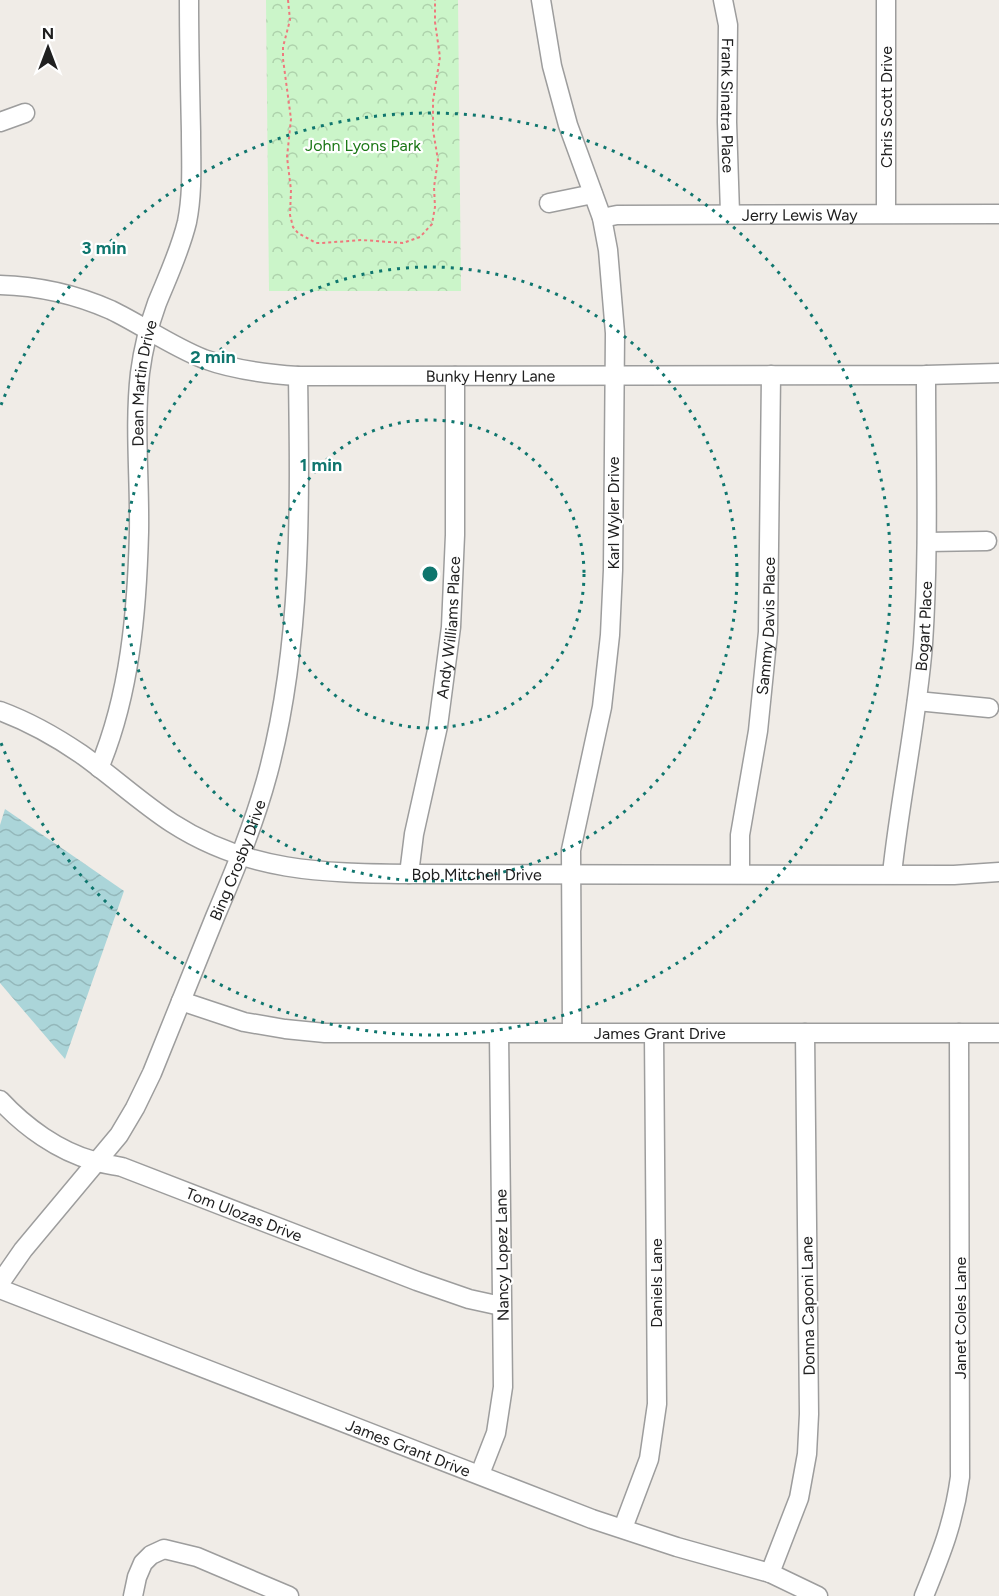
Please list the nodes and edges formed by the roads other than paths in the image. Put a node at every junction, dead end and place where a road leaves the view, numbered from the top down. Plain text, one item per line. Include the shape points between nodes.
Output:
1 (189, 0) edge
2 (541, 0) edge
3 (723, 0) edge
4 (886, 0) edge
5 (25, 113) dead end
6 (0, 122) edge
7 (593, 194) junction
8 (549, 203) dead end
9 (730, 213) junction
10 (886, 213) junction
11 (999, 214) edge
12 (602, 218) junction
13 (0, 285) edge
14 (149, 330) junction
15 (999, 373) edge
16 (771, 375) junction
17 (926, 375) junction
18 (298, 376) junction
19 (455, 376) junction
20 (615, 376) junction
21 (987, 541) dead end
22 (927, 543) junction
23 (917, 700) junction
24 (989, 708) dead end
25 (0, 711) edge
26 (99, 768) junction
27 (240, 857) junction
28 (999, 872) edge
29 (409, 874) junction
30 (572, 874) junction
31 (740, 874) junction
32 (892, 874) junction
33 (181, 1000) junction
34 (572, 1032) junction
35 (499, 1033) junction
36 (806, 1033) junction
37 (959, 1033) junction
38 (999, 1033) edge
39 (654, 1034) junction
40 (0, 1100) edge
41 (95, 1162) junction
42 (0, 1283) edge
43 (0, 1290) edge
44 (501, 1306) junction
45 (480, 1474) junction
46 (623, 1528) junction
47 (770, 1573) junction
48 (133, 1596) edge
49 (289, 1596) edge
50 (819, 1596) edge
51 (924, 1596) edge

1 - 14 street, Dean Martin Drive via 190,201 180,248
2 - 7 street, Karl Wyler Drive via 552,66
3 - 9 street, Frank Sinatra Place via 728,25
4 - 10 street, Chris Scott Drive
5 - 6 street
7 - 8 street
7 - 12 street, Karl Wyler Drive
9 - 10 street, Jerry Lewis Way
9 - 12 street, Jerry Lewis Way
10 - 11 street, Jerry Lewis Way
12 - 20 street, Karl Wyler Drive via 613,293
13 - 14 street, Bunky Henry Lane via 76,298
14 - 18 street, Bunky Henry Lane via 205,359 262,373
14 - 26 street, Dean Martin Drive via 140,374 139,532 128,660 112,735
15 - 17 street, Bunky Henry Lane
16 - 17 street, Bunky Henry Lane
16 - 20 street, Bunky Henry Lane
16 - 31 street, Sammy Davis Place via 768,632 758,731 740,835
17 - 22 street, Bogart Place
18 - 19 street, Bunky Henry Lane
18 - 27 street, Bing Crosby Drive via 296,580 291,647 268,772
19 - 20 street, Bunky Henry Lane
19 - 29 street, Andy Williams Place via 451,627 438,726
20 - 30 street, Karl Wyler Drive via 610,634 602,706 571,850
21 - 22 street
22 - 23 street, Bogart Place
23 - 24 street
23 - 32 street, Bogart Place
25 - 26 street, Bob Mitchell Drive via 51,736
26 - 27 street, Bob Mitchell Drive via 174,824
27 - 29 street, Bob Mitchell Drive via 302,870
27 - 33 street, Bing Crosby Drive
28 - 32 street, Bob Mitchell Drive
29 - 30 street, Bob Mitchell Drive
30 - 31 street, Bob Mitchell Drive
30 - 34 street, Karl Wyler Drive
31 - 32 street, Bob Mitchell Drive
33 - 35 street, James Grant Drive via 244,1022 285,1029 325,1033
33 - 41 street, Bing Crosby Drive via 135,1108 119,1135
34 - 35 street, James Grant Drive
34 - 39 street, James Grant Drive
35 - 44 street, Nancy Lopez Lane
36 - 37 street, James Grant Drive
36 - 39 street, James Grant Drive
36 - 47 street, Donna Caponi Lane via 807,1454 799,1498
37 - 38 street, James Grant Drive
37 - 51 street, Janet Coles Lane via 960,1477 947,1539
39 - 46 street, Daniels Lane via 656,1412 649,1459
40 - 41 street, Tom Ulozas Drive via 38,1133
41 - 42 street, Bing Crosby Drive
41 - 44 street, Tom Ulozas Drive via 122,1167 417,1281
43 - 45 street, James Grant Drive
44 - 45 street, Nancy Lopez Lane via 502,1387 498,1421
45 - 46 street, James Grant Drive
46 - 47 street, James Grant Drive
47 - 50 street, James Grant Drive
48 - 49 street via 143,1563 164,1549 197,1557

